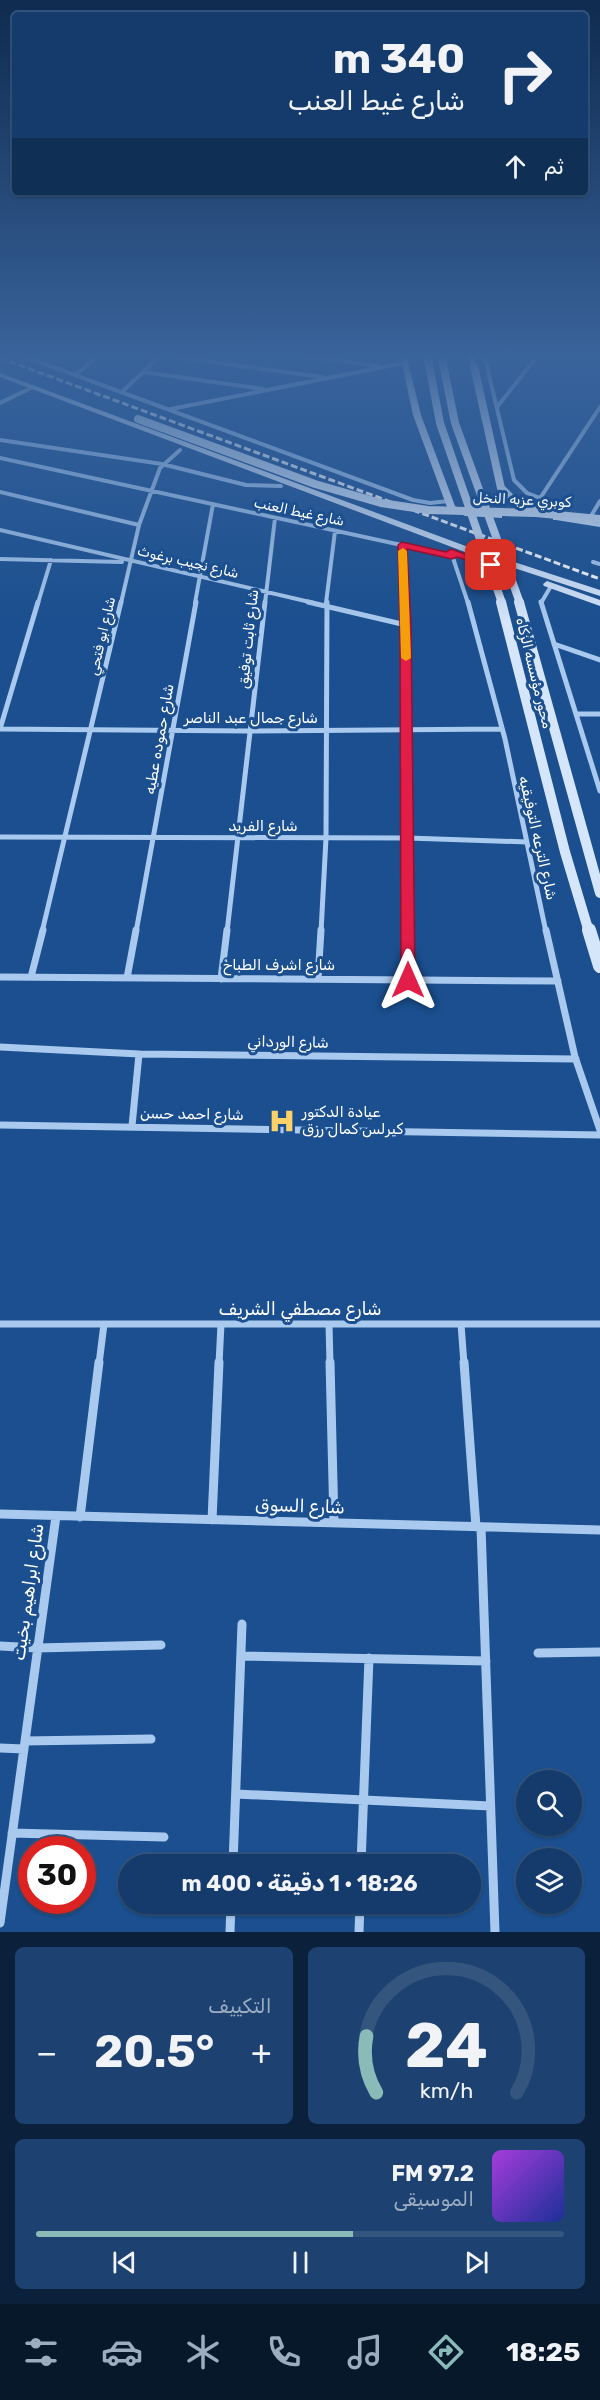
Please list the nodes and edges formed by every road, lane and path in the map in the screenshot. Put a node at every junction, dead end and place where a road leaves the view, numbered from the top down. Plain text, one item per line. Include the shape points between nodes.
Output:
1 (28, 444) edge
2 (165, 444) edge
3 (185, 444) edge
4 (207, 444) edge
5 (262, 444) edge
6 (428, 444) edge
7 (447, 444) edge
8 (463, 444) edge
9 (491, 444) edge
10 (505, 444) edge
11 (575, 444) edge
12 (180, 450) junction
13 (0, 458) edge
14 (162, 464) junction
15 (281, 486) junction
16 (152, 491) junction
17 (0, 492) edge
18 (540, 498) junction
19 (449, 501) junction
20 (600, 501) edge
21 (213, 504) junction
22 (550, 514) junction
23 (528, 516) junction
24 (274, 518) junction
25 (600, 519) edge
26 (588, 523) junction
27 (139, 525) junction
28 (600, 525) edge
29 (0, 530) edge
30 (335, 531) junction
31 (402, 545) junction
32 (452, 554) junction
33 (0, 559) edge
34 (51, 560) junction
35 (132, 561) junction
36 (593, 562) dead end
37 (600, 564) edge
38 (198, 576) junction
39 (551, 586) junction
40 (264, 592) junction
41 (600, 593) edge
42 (600, 603) edge
43 (326, 606) junction
44 (406, 625) junction
45 (554, 644) junction
46 (600, 660) edge
47 (576, 714) junction
48 (600, 714) edge
49 (0, 729) edge
50 (406, 729) junction
51 (502, 729) junction
52 (92, 730) junction
53 (173, 730) junction
54 (325, 730) junction
55 (250, 731) junction
56 (600, 791) edge
57 (0, 837) edge
58 (66, 838) junction
59 (154, 838) junction
60 (239, 838) junction
61 (326, 838) junction
62 (408, 838) junction
63 (527, 842) junction
64 (600, 893) edge
65 (600, 966) edge
66 (0, 977) edge
67 (31, 977) junction
68 (127, 978) junction
69 (221, 979) junction
70 (318, 979) junction
71 (408, 980) junction
72 (558, 981) junction
73 (0, 1047) edge
74 (139, 1054) junction
75 (576, 1059) junction
76 (0, 1125) edge
77 (132, 1126) junction
78 (600, 1133) edge
79 (0, 1324) edge
80 (104, 1324) junction
81 (221, 1324) junction
82 (329, 1324) junction
83 (461, 1324) junction
84 (600, 1324) edge
85 (0, 1514) edge
86 (56, 1516) junction
87 (80, 1517) junction
88 (212, 1520) junction
89 (334, 1524) junction
90 (479, 1527) junction
91 (600, 1530) edge
92 (242, 1624) dead end
93 (161, 1645) dead end
94 (0, 1646) edge
95 (37, 1648) junction
96 (600, 1652) edge
97 (538, 1653) dead end
98 (241, 1656) junction
99 (369, 1658) junction
100 (486, 1660) junction
101 (151, 1739) dead end
102 (24, 1745) junction
103 (0, 1748) edge
104 (236, 1794) junction
105 (364, 1800) junction
106 (490, 1806) junction
107 (12, 1833) junction
108 (164, 1837) dead end
109 (233, 1854) edge
110 (361, 1854) edge
111 (4, 1858) edge
112 (231, 1914) edge
113 (360, 1914) edge
114 (0, 1923) edge
115 (230, 1932) edge
116 (359, 1932) edge
117 (495, 1932) edge

1 - 14 street
2 - 12 main road
3 - 41 main road, bridge via 468,550
4 - 22 main road, كوبري عزبه النخل, bridge via 370,501 428,510
5 - 19 street via 413,500
6 - 19 main road
7 - 65 main road, محور مؤسسه الزكاه, bridge via 504,610 566,852
8 - 64 main road, محور مؤسسه الزكاه, bridge via 522,610
9 - 22 main road, bridge via 501,488 518,503
10 - 18 street via 514,480 527,493
11 - 18 street
12 - 14 street
12 - 15 main road
13 - 16 street, شارع غيط العنب
14 - 15 street via 246,485
14 - 16 street, شارع ابو فتحي
15 - 32 main road
16 - 21 street, شارع غيط العنب
16 - 27 street, شارع ابو فتحي
17 - 27 street
18 - 23 street
19 - 23 main road via 456,511 476,515
20 - 26 street
21 - 24 street, شارع غيط العنب
21 - 38 street, شارع حموده عطيه
22 - 25 main road, كوبري عزبه النخل, bridge
23 - 26 main road
24 - 30 street, شارع غيط العنب
24 - 40 street, شارع ثابت توفيق
26 - 28 main road
27 - 35 street, شارع ابو فتحي
29 - 35 street, شارع نجيب برغوث
30 - 31 street, شارع غيط العنب
30 - 43 street
31 - 32 street, شارع غيط العنب
31 - 44 street
32 - 39 main road
32 - 51 street, شارع الترعه التوفيقيه
33 - 34 street
34 - 35 street
34 - 49 street
35 - 38 street, شارع نجيب برغوث
35 - 52 street, شارع ابو فتحي
36 - 37 street
38 - 40 street, شارع نجيب برغوث
38 - 53 street, شارع حموده عطيه
39 - 42 main road
39 - 45 street via 541,603
40 - 43 street, شارع نجيب برغوث
40 - 55 street, شارع ثابت توفيق
43 - 44 street, شارع نجيب برغوث
43 - 54 street
44 - 50 street
45 - 46 street
45 - 47 street
47 - 48 street
47 - 56 street
49 - 52 street, شارع جمال عبد الناصر
50 - 51 street, شارع جمال عبد الناصر
50 - 54 street, شارع جمال عبد الناصر
50 - 62 street
51 - 63 street, شارع الترعه التوفيقيه
52 - 53 street, شارع جمال عبد الناصر
52 - 58 street, شارع ابو فتحي
53 - 55 street, شارع جمال عبد الناصر
53 - 59 street, شارع حموده عطيه
54 - 55 street, شارع جمال عبد الناصر
54 - 61 street
55 - 60 street, شارع ثابت توفيق
57 - 58 street, شارع الفريد
58 - 59 street, شارع الفريد
58 - 67 street, شارع ابو فتحي
59 - 60 street, شارع الفريد
59 - 68 street, شارع حموده عطيه
60 - 61 street, شارع الفريد
60 - 69 street, شارع ثابت توفيق
61 - 62 street, شارع الفريد
61 - 70 street
62 - 63 street, شارع الفريد
62 - 71 street
63 - 72 street, شارع الترعه التوفيقيه
66 - 67 street, شارع اشرف الطباخ
67 - 68 street, شارع اشرف الطباخ
68 - 69 street, شارع اشرف الطباخ
69 - 70 street, شارع اشرف الطباخ
70 - 71 street, شارع اشرف الطباخ
71 - 72 street, شارع اشرف الطباخ
72 - 75 street, شارع الترعه التوفيقيه
73 - 74 street, شارع الورداني
74 - 75 street, شارع الورداني
74 - 77 street
75 - 78 street, شارع الترعه التوفيقيه
76 - 77 street, شارع احمد حسن
77 - 78 street, شارع احمد حسن
79 - 80 street, شارع مصطفي الشريف
80 - 81 street, شارع مصطفي الشريف
80 - 87 street
81 - 82 street, شارع مصطفي الشريف
81 - 88 street
82 - 83 street, شارع مصطفي الشريف
82 - 89 street
83 - 84 street, شارع مصطفي الشريف
83 - 90 street
85 - 86 street, شارع السوق
86 - 87 street, شارع السوق
86 - 95 street, شارع ابراهيم بخيت
87 - 88 street, شارع السوق
88 - 89 street, شارع السوق
89 - 90 street, شارع السوق
90 - 91 street, شارع السوق
90 - 100 street
92 - 98 street
93 - 95 street
94 - 95 street
95 - 102 street, شارع ابراهيم بخيت
96 - 97 street
98 - 99 street
98 - 104 street
99 - 100 street
99 - 105 street
100 - 106 street
101 - 102 street
102 - 103 street
102 - 107 street, شارع ابراهيم بخيت
104 - 105 street
104 - 109 street
105 - 106 street
105 - 110 street
106 - 117 street
107 - 108 street
107 - 111 street, شارع ابراهيم بخيت
111 - 114 street, شارع ابراهيم بخيت
112 - 115 street
113 - 116 street

